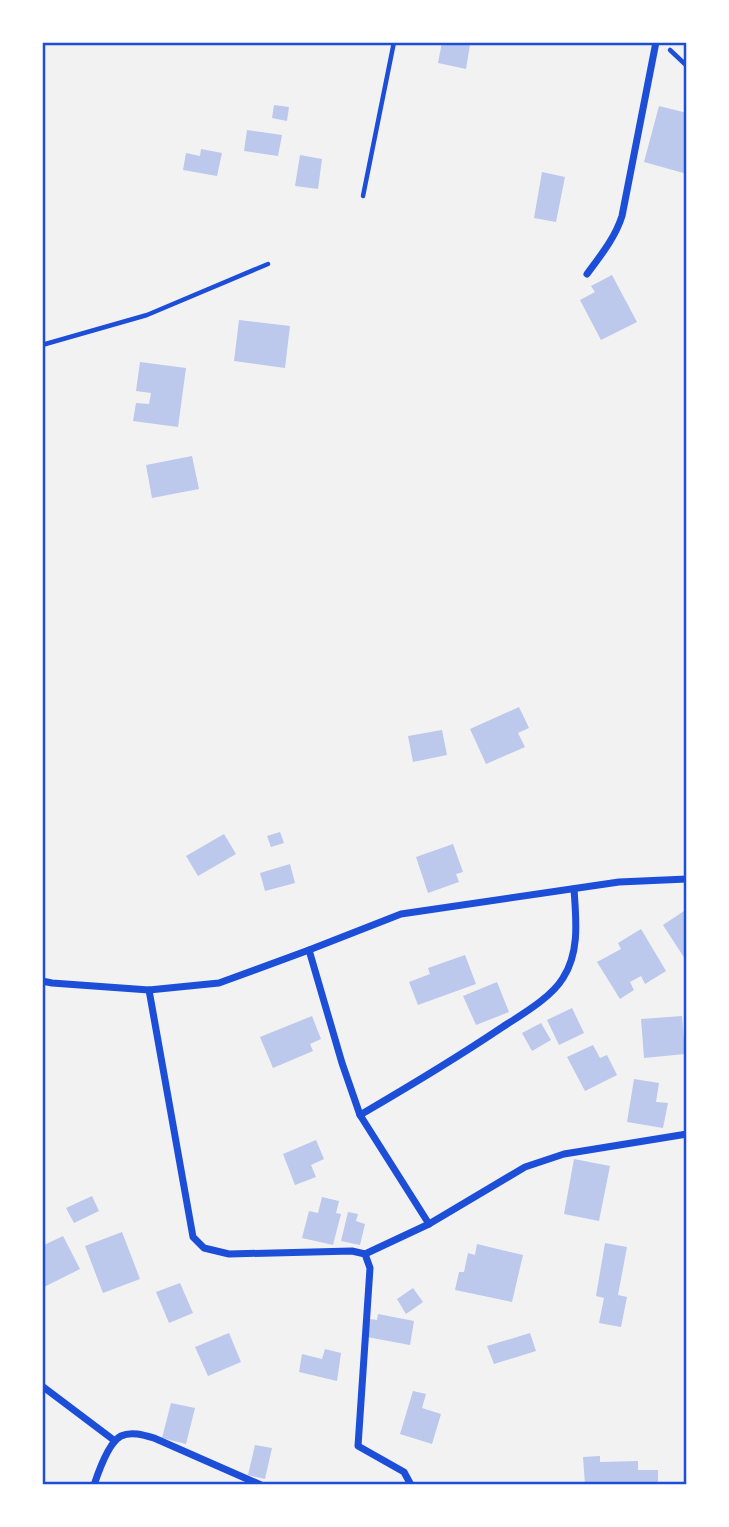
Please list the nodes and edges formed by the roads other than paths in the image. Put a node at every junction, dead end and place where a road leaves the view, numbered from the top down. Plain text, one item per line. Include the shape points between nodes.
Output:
1 (659, 42) edge
2 (587, 274) dead end
3 (687, 879) edge
4 (574, 889) junction
5 (309, 950) junction
6 (42, 981) edge
7 (149, 990) junction
8 (360, 1115) junction
9 (687, 1134) edge
10 (429, 1224) junction
11 (365, 1254) junction
12 (42, 1386) edge
13 (115, 1441) junction
14 (94, 1485) edge
15 (261, 1485) edge
16 (411, 1485) edge

1 - 2 street via 618,230
3 - 4 street
4 - 5 street via 401,914
4 - 8 street via 575,945 563,979 541,1001
5 - 7 street via 219,983
5 - 8 street
6 - 7 street
7 - 11 street via 193,1237 204,1248 229,1254
8 - 10 street
9 - 10 street via 564,1154 525,1167
10 - 11 street
11 - 16 street via 370,1268 358,1446 404,1472
12 - 13 street
13 - 14 street
13 - 15 street via 136,1434 154,1438

